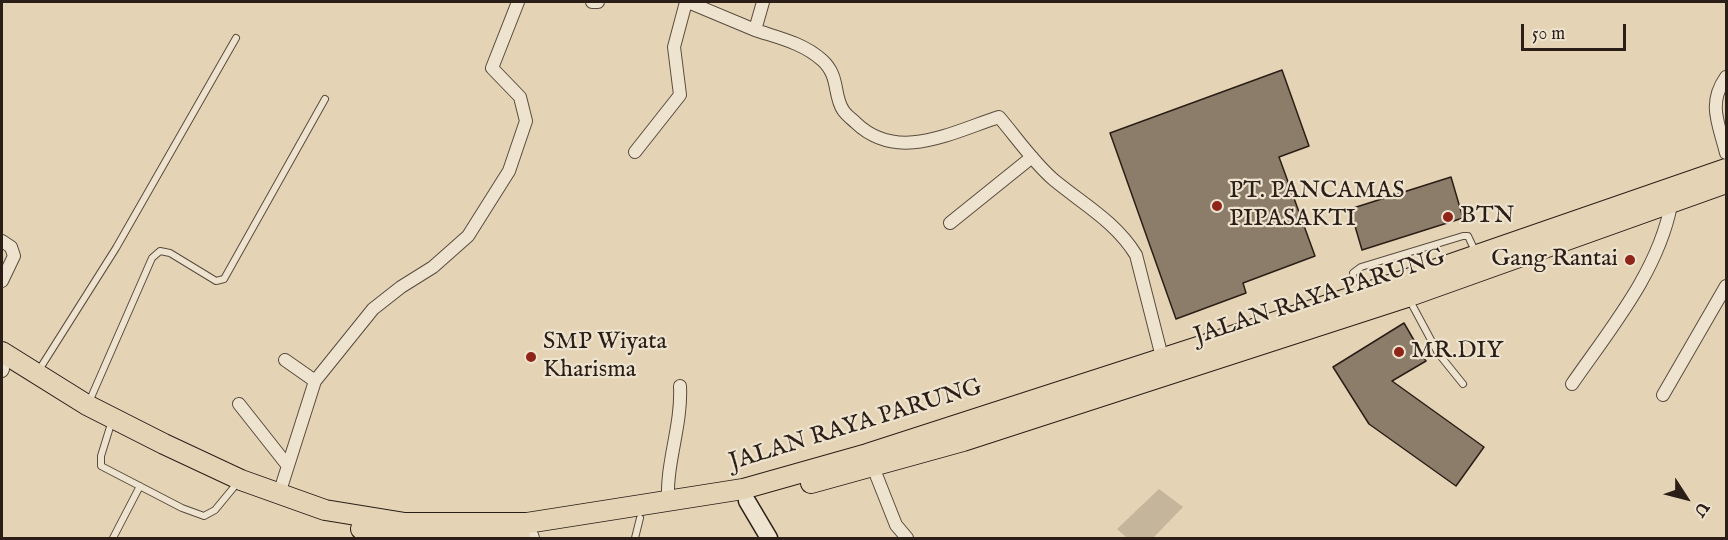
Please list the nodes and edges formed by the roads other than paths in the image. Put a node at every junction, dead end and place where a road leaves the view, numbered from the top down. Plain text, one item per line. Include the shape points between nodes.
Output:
1 (518, 2) edge
2 (592, 2) edge
3 (598, 2) edge
4 (687, 2) edge
5 (763, 2) edge
6 (755, 30) junction
7 (236, 38) dead end
8 (1726, 77) edge
9 (325, 99) dead end
10 (635, 152) dead end
11 (1726, 153) edge
12 (1032, 157) junction
13 (1726, 169) edge
14 (1726, 183) edge
15 (1671, 205) junction
16 (950, 223) dead end
17 (2, 241) edge
18 (1477, 255) junction
19 (2, 281) edge
20 (1726, 286) edge
21 (1404, 289) junction
22 (1357, 296) junction
23 (1162, 357) junction
24 (285, 360) dead end
25 (2, 365) edge
26 (36, 375) junction
27 (315, 381) junction
28 (1463, 384) dead end
29 (1572, 384) dead end
30 (680, 386) dead end
31 (1663, 395) dead end
32 (239, 404) dead end
33 (87, 405) junction
34 (110, 427) junction
35 (288, 466) junction
36 (873, 467) junction
37 (140, 486) junction
38 (234, 488) junction
39 (279, 494) junction
40 (668, 501) junction
41 (747, 501) junction
42 (640, 518) junction
43 (533, 537) edge
44 (113, 538) edge
45 (635, 538) edge
46 (769, 538) edge
47 (907, 538) edge

1 - 27 street via 492,68 520,97 526,121 509,171 468,236 433,267 373,309
2 - 3 street
4 - 6 street
4 - 10 street via 674,47 680,95
5 - 6 street
6 - 12 street via 802,46 823,61 836,79 842,110 865,131 890,144 925,141 999,117
7 - 26 lane via 116,248
8 - 11 street via 1715,96
9 - 33 lane via 224,279 216,281 170,253 160,251 152,258
12 - 16 street
12 - 23 street via 1128,242 1136,255
13 - 18 highway, JALAN RAYA PARUNG
14 - 15 highway, JALAN RAYA PARUNG
15 - 21 highway, JALAN RAYA PARUNG
15 - 29 street via 1667,228 1633,295
17 - 19 street via 14,252
18 - 21 highway, JALAN RAYA PARUNG
18 - 22 lane via 1468,236 1463,236 1361,267 1352,279
20 - 31 street
21 - 22 highway, JALAN RAYA PARUNG
21 - 28 lane via 1438,352
21 - 36 highway, JALAN RAYA PARUNG
22 - 23 highway, JALAN RAYA PARUNG
23 - 40 highway, JALAN RAYA PARUNG via 867,454 743,489
24 - 27 street
25 - 26 highway, JALAN RAYA PARUNG
25 - 34 highway, JALAN RAYA PARUNG via 64,406
26 - 33 highway, JALAN RAYA PARUNG
27 - 35 street
30 - 40 street via 680,417 669,471
32 - 35 street
33 - 39 highway, JALAN RAYA PARUNG via 241,480
34 - 37 lane via 101,466
34 - 38 highway, JALAN RAYA PARUNG via 157,454
35 - 39 street
36 - 41 highway, JALAN RAYA PARUNG
36 - 47 street via 896,525
37 - 38 lane via 204,516 215,510
37 - 44 lane
38 - 43 highway, JALAN RAYA PARUNG via 321,522 397,536
39 - 40 highway, JALAN RAYA PARUNG via 325,510 405,523 527,523
41 - 42 highway, JALAN RAYA PARUNG
41 - 46 main road
42 - 43 highway, JALAN RAYA PARUNG
42 - 45 lane

